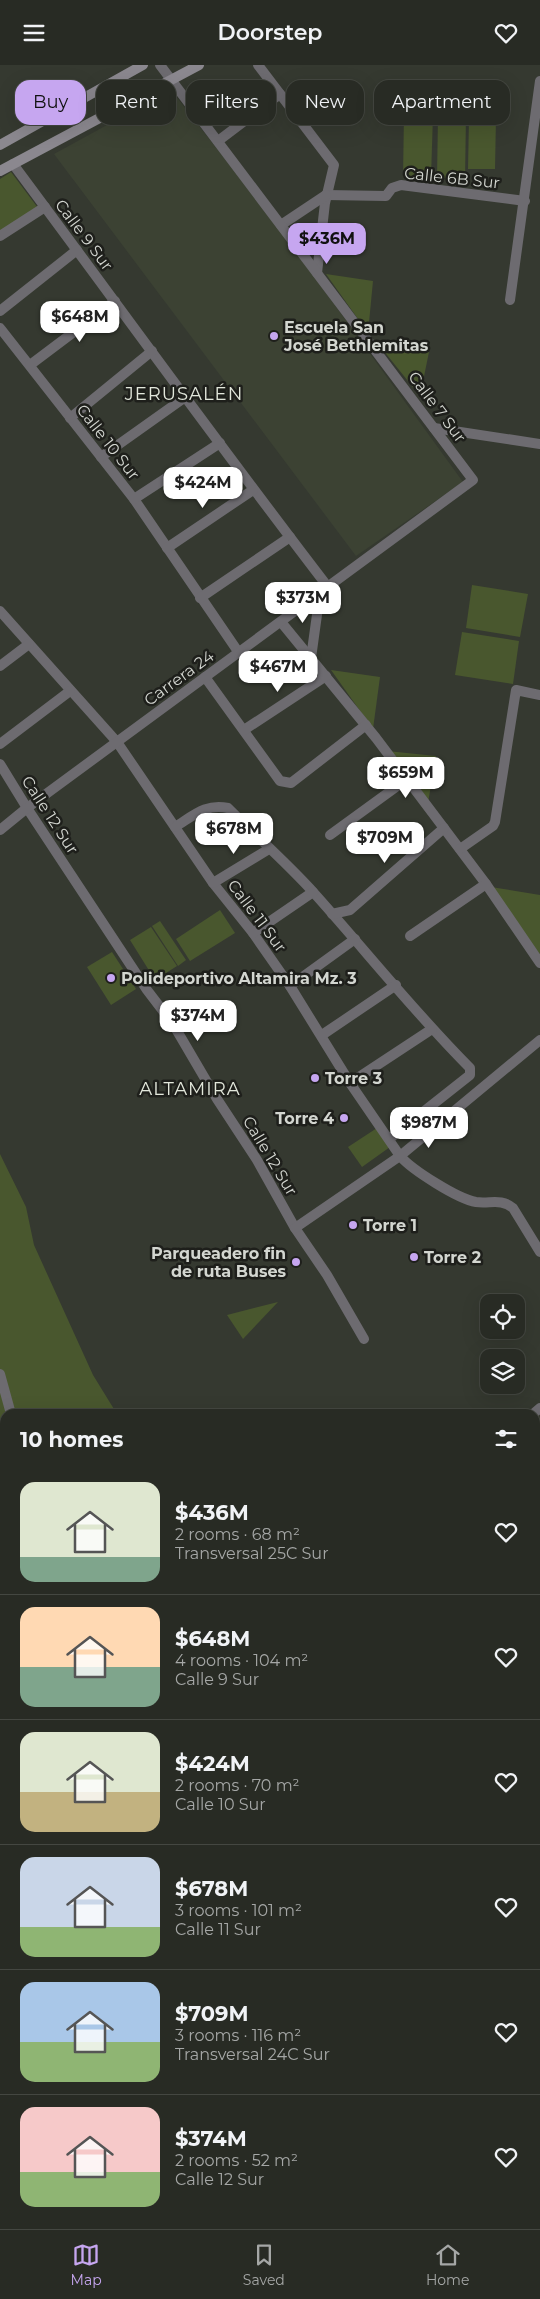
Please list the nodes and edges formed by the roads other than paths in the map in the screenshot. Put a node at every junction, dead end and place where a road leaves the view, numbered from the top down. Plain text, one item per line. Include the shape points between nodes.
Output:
1 (143, 65) edge
2 (160, 65) edge
3 (199, 65) edge
4 (258, 65) edge
5 (171, 80) edge
6 (174, 80) edge
7 (540, 81) edge
8 (176, 86) edge
9 (280, 93) junction
10 (96, 121) edge
11 (218, 141) junction
12 (0, 145) edge
13 (13, 164) junction
14 (0, 171) edge
15 (326, 195) junction
16 (525, 201) junction
17 (45, 207) junction
18 (281, 225) junction
19 (0, 236) edge
20 (77, 250) junction
21 (317, 273) junction
22 (510, 300) dead end
23 (115, 301) junction
24 (0, 311) edge
25 (0, 328) edge
26 (152, 351) junction
27 (30, 365) junction
28 (184, 398) junction
29 (70, 418) junction
30 (434, 429) junction
31 (220, 443) junction
32 (540, 443) edge
33 (101, 457) junction
34 (473, 481) joint
35 (253, 490) junction
36 (134, 499) junction
37 (290, 537) junction
38 (167, 549) junction
39 (324, 590) junction
40 (200, 597) junction
41 (0, 611) edge
42 (281, 621) junction
43 (28, 644) junction
44 (239, 653) junction
45 (311, 659) junction
46 (0, 666) edge
47 (326, 676) junction
48 (205, 677) junction
49 (70, 691) junction
50 (540, 695) edge
51 (366, 725) junction
52 (244, 730) junction
53 (117, 742) junction
54 (0, 744) edge
55 (0, 764) edge
56 (407, 779) junction
57 (27, 808) junction
58 (175, 827) junction
59 (444, 828) junction
60 (0, 830) edge
61 (330, 835) dead end
62 (269, 849) junction
63 (460, 849) junction
64 (213, 883) junction
65 (486, 884) junction
66 (312, 892) junction
67 (332, 914) junction
68 (253, 933) junction
69 (410, 936) dead end
70 (355, 939) junction
71 (540, 963) edge
72 (396, 985) junction
73 (290, 986) junction
74 (432, 1029) junction
75 (322, 1035) junction
76 (540, 1040) edge
77 (350, 1083) junction
78 (389, 1139) junction
79 (400, 1156) junction
80 (295, 1228) junction
81 (540, 1252) edge
82 (364, 1339) dead end
83 (0, 1374) edge
84 (10, 1409) edge

1 - 12 main road
2 - 5 street, Calle 7 Sur
3 - 6 main road
4 - 9 street
7 - 16 street
8 - 11 street, Calle 7 Sur
9 - 11 street
9 - 15 street via 334,165
10 - 13 main road
11 - 18 street, Calle 7 Sur
13 - 14 main road
13 - 17 street, Calle 9 Sur
15 - 16 street, Calle 6B Sur via 386,196 392,188 401,185
15 - 18 street
15 - 21 street
16 - 22 street
17 - 19 street
17 - 20 street, Calle 9 Sur
18 - 21 street, Calle 7 Sur
20 - 23 street, Calle 9 Sur
20 - 24 street
21 - 30 street, Calle 7 Sur
23 - 26 street, Calle 9 Sur
23 - 27 street
25 - 27 street, Calle 10 Sur
26 - 28 street, Calle 9 Sur
26 - 29 street
27 - 29 street, Calle 10 Sur
28 - 31 street, Calle 9 Sur
28 - 33 street
29 - 33 street, Calle 10 Sur
30 - 32 street
30 - 34 street, Calle 7 Sur
31 - 35 street, Calle 9 Sur
31 - 36 street
33 - 36 street, Calle 10 Sur
34 - 39 street, Carrera 24
35 - 37 street, Calle 9 Sur
35 - 38 street
36 - 38 street, Calle 10 Sur
37 - 39 street, Calle 9 Sur
37 - 40 street
38 - 40 street, Calle 10 Sur
39 - 42 street, Carrera 24
39 - 45 street
40 - 44 street, Calle 10 Sur
41 - 43 street, Calle 11 Sur
42 - 44 street, Carrera 24
42 - 45 street
43 - 46 street
43 - 49 street, Calle 11 Sur
44 - 48 street, Carrera 24
45 - 47 street
47 - 51 street
47 - 52 street
48 - 52 street
48 - 53 street, Carrera 24
49 - 53 street, Calle 11 Sur
49 - 54 street
50 - 63 street via 516,690 495,822
51 - 52 street via 292,783 280,781
51 - 56 street
53 - 57 street, Carrera 24
53 - 58 street, Calle 11 Sur
55 - 57 street, Calle 12 Sur
56 - 59 street
56 - 61 street
57 - 60 street, Carrera 24
57 - 80 street, Calle 12 Sur via 147,990 173,1024 257,1159
58 - 62 street via 216,805 228,808
58 - 64 street, Calle 11 Sur
59 - 63 street
59 - 67 street via 350,910
62 - 64 street
62 - 66 street
63 - 65 street
64 - 68 street, Calle 11 Sur
65 - 69 street
65 - 71 street
66 - 67 street
66 - 68 street
67 - 70 street
68 - 73 street, Calle 11 Sur
70 - 72 street
70 - 73 street
72 - 74 street
72 - 75 street
73 - 75 street, Calle 11 Sur
74 - 77 street
74 - 78 street via 472,1071
75 - 77 street, Calle 11 Sur
76 - 79 street
77 - 78 street, Calle 11 Sur
78 - 79 street, Calle 11 Sur
79 - 80 street
79 - 81 street, Calle 11 Sur via 409,1166 461,1197 476,1202 507,1203
80 - 82 street, Calle 12 Sur
83 - 84 street

